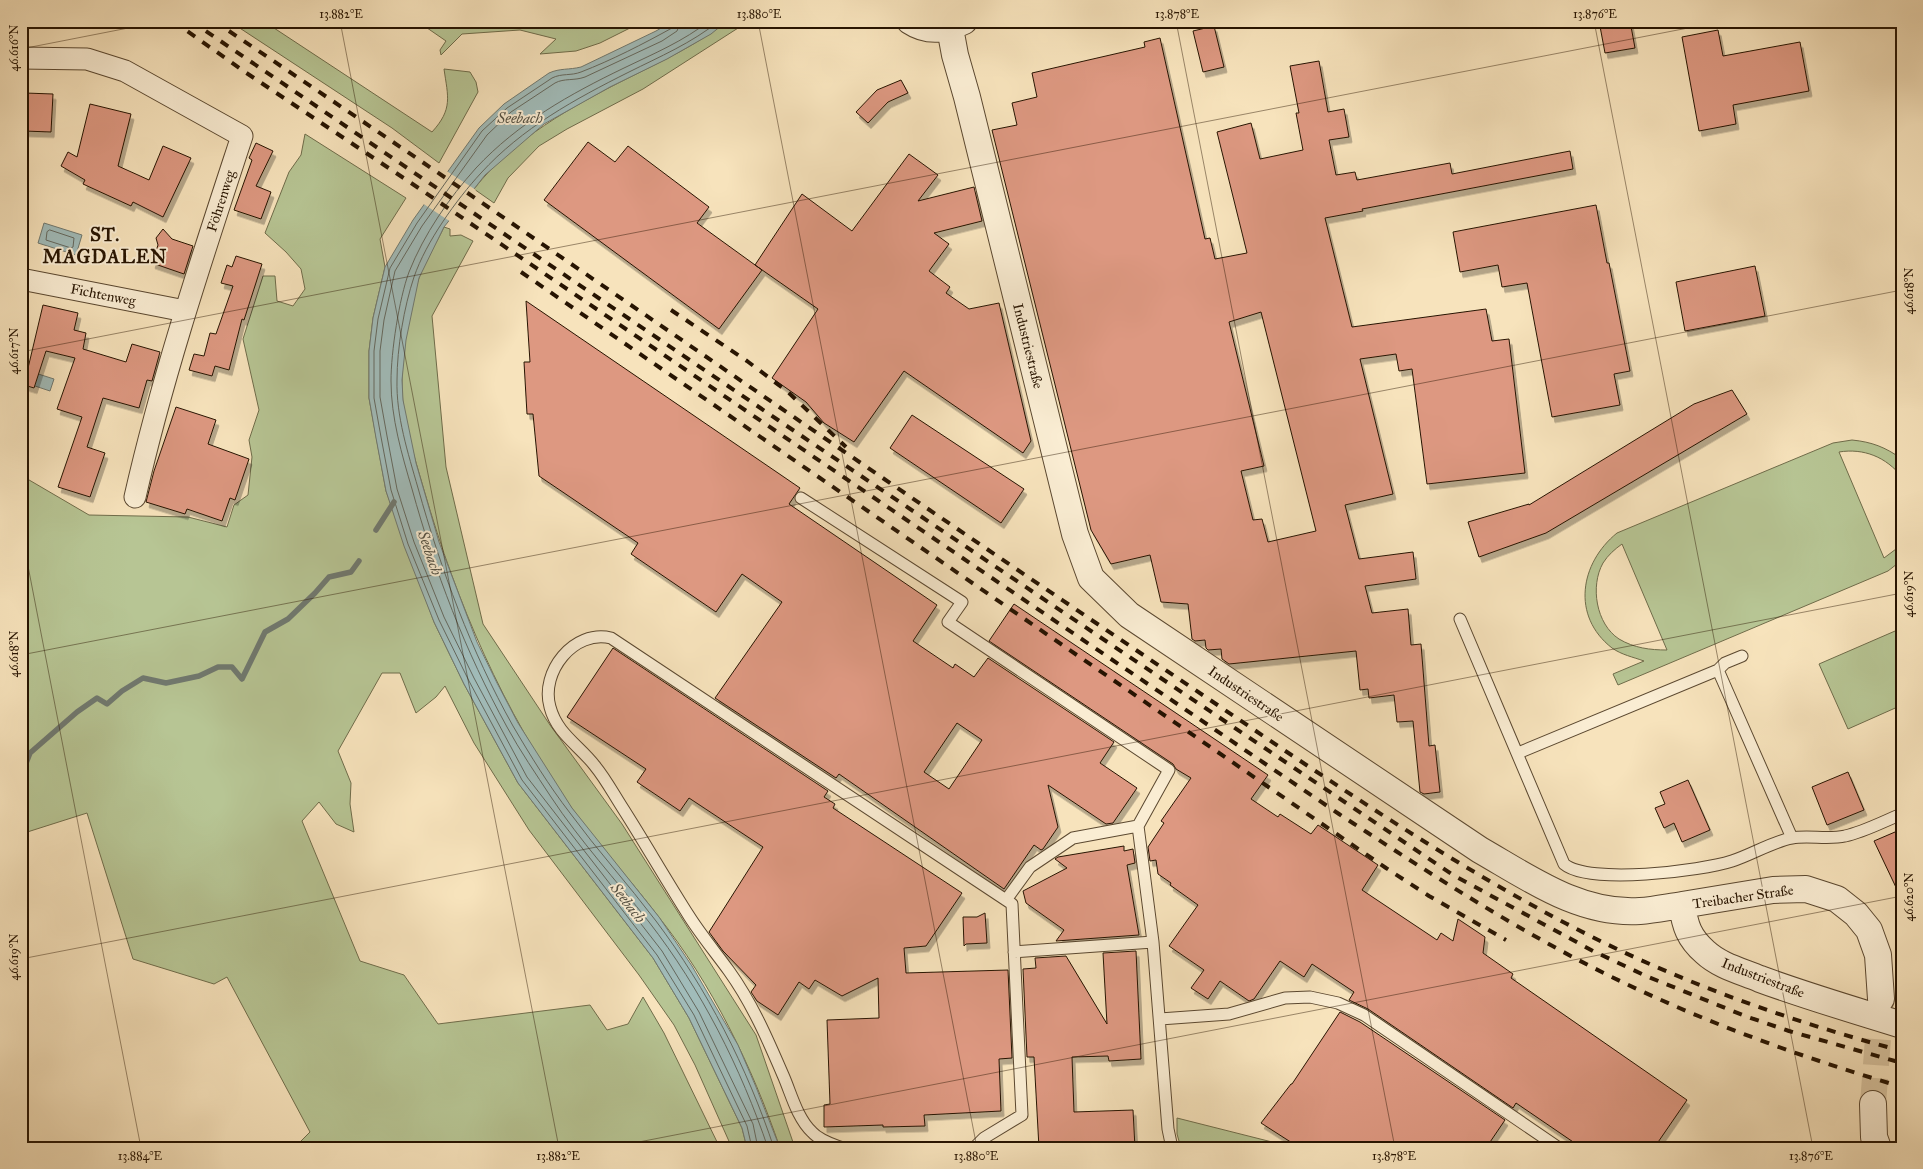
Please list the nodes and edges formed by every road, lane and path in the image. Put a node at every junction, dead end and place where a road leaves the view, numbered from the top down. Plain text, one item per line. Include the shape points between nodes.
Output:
1 (910, 21) edge
2 (957, 25) edge
3 (21, 58) edge
4 (21, 279) edge
5 (185, 311) junction
6 (135, 497) dead end
7 (801, 498) dead end
8 (1460, 618) dead end
9 (1742, 656) dead end
10 (1718, 670) junction
11 (1518, 754) junction
12 (1902, 814) edge
13 (1138, 826) junction
14 (1792, 838) junction
15 (1006, 900) junction
16 (1682, 905) junction
17 (1153, 942) junction
18 (1014, 952) junction
19 (1881, 999) tunnel mouth
20 (1160, 1019) junction
21 (1902, 1025) edge
22 (1873, 1104) tunnel mouth
23 (842, 1148) edge
24 (974, 1148) edge
25 (1172, 1148) edge
26 (1559, 1148) edge
27 (1878, 1148) edge

1 - 2 street via 918,27 936,30
2 - 16 street, Industriestraße via 955,56 1075,534 1091,578 1129,615 1447,828 1530,879 1566,898 1590,906 1639,911
3 - 5 street, Föhrenweg via 88,59 125,71 242,136
4 - 5 street, Fichtenweg
5 - 6 street, Föhrenweg
7 - 13 lane via 962,602 948,622 1169,770
8 - 11 lane
9 - 10 lane via 1725,662
10 - 11 lane
10 - 14 lane
11 - 14 lane via 1564,864 1570,869 1604,875 1671,872 1731,862
12 - 14 lane via 1845,837
13 - 15 lane via 1073,838 1030,867
13 - 17 lane
15 - 18 lane via 1012,904
15 - 23 lane via 611,638 590,637 562,657 551,675 548,690 550,707 564,735 595,765 690,918 731,974 767,1036 802,1119 812,1133
16 - 19 street, Treibacher Straße via 1773,890 1806,889 1837,899 1869,930 1878,956
16 - 21 street, Industriestraße via 1685,925 1694,941 1724,965 1789,990
17 - 18 lane
17 - 20 lane
18 - 24 lane via 1022,1114
20 - 25 lane
20 - 26 lane via 1229,1014 1285,998 1310,997 1338,1003 1364,1015
22 - 27 street via 1874,1137

